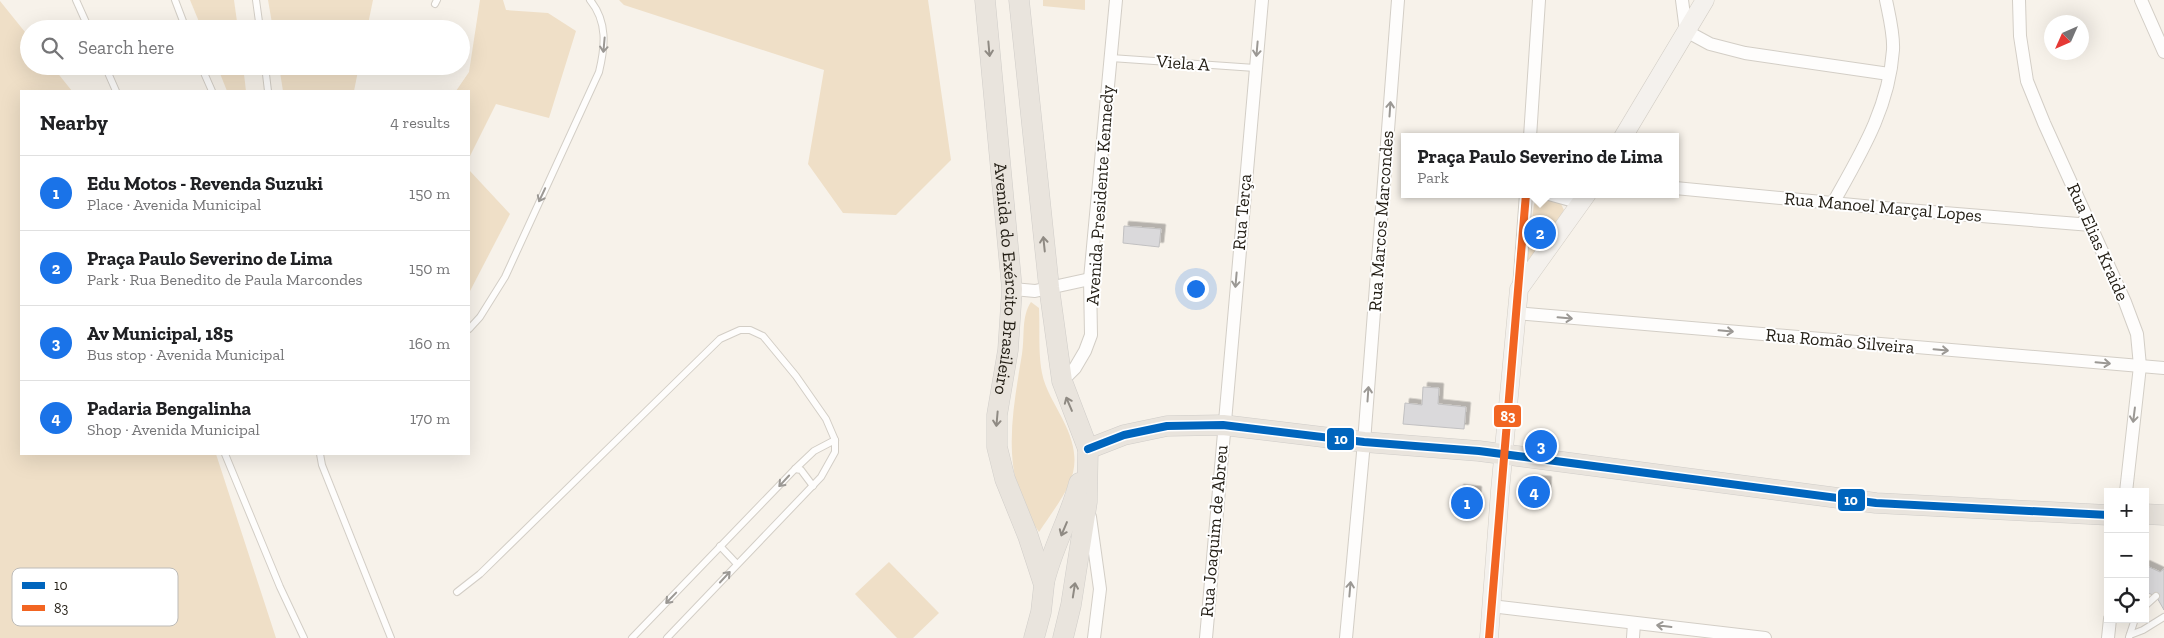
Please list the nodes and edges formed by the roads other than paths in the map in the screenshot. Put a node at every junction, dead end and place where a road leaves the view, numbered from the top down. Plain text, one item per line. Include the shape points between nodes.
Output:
1 (76, 0) edge
2 (174, 0) edge
3 (256, 0) edge
4 (590, 0) edge
5 (984, 0) edge
6 (1019, 0) edge
7 (1116, 0) edge
8 (1262, 0) edge
9 (1398, 0) edge
10 (1539, 0) edge
11 (1682, 0) edge
12 (1705, 0) edge
13 (1886, 0) edge
14 (2019, 0) edge
15 (2141, 0) edge
16 (85, 20) edge
17 (182, 20) edge
18 (259, 20) edge
19 (1686, 31) junction
20 (2164, 52) edge
21 (1111, 58) junction
22 (1256, 68) junction
23 (1888, 74) junction
24 (110, 75) edge
25 (206, 75) edge
26 (266, 75) edge
27 (116, 90) edge
28 (212, 90) edge
29 (268, 90) edge
30 (1530, 133) edge
31 (1625, 133) edge
32 (1679, 188) edge
33 (1526, 198) edge
34 (1584, 198) edge
35 (1833, 203) junction
36 (2091, 225) junction
37 (1090, 279) junction
38 (1049, 287) junction
39 (1012, 289) junction
40 (1520, 289) junction
41 (1516, 313) junction
42 (470, 328) edge
43 (2140, 366) junction
44 (2164, 368) edge
45 (1062, 381) junction
46 (1223, 425) junction
47 (835, 440) junction
48 (1364, 442) junction
49 (1088, 449) junction
50 (225, 455) edge
51 (319, 455) edge
52 (1505, 455) junction
53 (795, 469) junction
54 (813, 486) junction
55 (2126, 488) edge
56 (1087, 502) junction
57 (2149, 514) edge
58 (2104, 515) edge
59 (2164, 515) edge
60 (720, 546) junction
61 (737, 564) junction
62 (1044, 585) junction
63 (457, 592) dead end
64 (2156, 596) dead end
65 (2149, 602) edge
66 (1491, 606) junction
67 (2164, 617) edge
68 (1634, 623) junction
69 (2110, 623) edge
70 (2134, 623) edge
71 (2130, 636) edge
72 (304, 638) edge
73 (391, 638) edge
74 (632, 638) edge
75 (667, 638) edge
76 (1034, 638) edge
77 (1064, 638) edge
78 (1094, 638) edge
79 (1206, 638) edge
80 (1346, 638) edge
81 (1489, 638) edge
82 (1633, 638) edge
83 (1765, 638) edge
84 (2108, 638) edge

1 - 16 lane
2 - 17 lane
3 - 18 lane
4 -> 42 lane via 598,13 605,38 599,72 504,277
5 -> 39 main road, Avenida do Exército Brasileiro
38 -> 6 main road, Avenida do Exército Brasileiro
7 - 21 street, Avenida Presidente Kennedy
8 -> 22 street, Rua Terça
48 -> 9 street, Rua Marcos Marcondes
10 - 30 street
11 - 19 street
12 - 19 main road
13 - 23 street via 1893,49
14 - 36 street, Rua Elias Kraide via 2020,36 2027,80
15 - 20 street
19 - 23 street via 1710,44 1745,53
19 - 31 main road
21 - 22 lane, Viela A
21 - 37 street, Avenida Presidente Kennedy
22 -> 46 street, Rua Terça
23 - 35 street via 1884,101 1873,132
24 - 27 lane
25 - 28 lane
26 - 29 lane
32 - 35 street, Rua Manoel Marçal Lopes
33 - 40 street
34 - 40 main road
35 - 36 street, Rua Manoel Marçal Lopes
36 - 43 street, Rua Elias Kraide via 2137,334
37 - 38 street
37 - 45 street, Avenida Presidente Kennedy via 1091,335 1075,368
38 - 39 street via 1023,292
38 - 45 main road, Avenida do Exército Brasileiro
39 -> 62 main road, Avenida do Exército Brasileiro via 1008,350 997,415 997,447 1005,479
40 - 41 main road
41 -> 43 street, Rua Romão Silveira
41 - 52 main road
43 - 44 street, Rua Romão Silveira
43 -> 55 street, Rua Elias Kraide
49 -> 45 main road, Avenida do Exército Brasileiro
46 - 48 main road
46 - 49 main road via 1167,426 1124,435
46 - 79 street, Rua Joaquim de Abreu
47 - 53 lane via 814,451
47 - 54 lane via 831,462
47 - 63 lane via 814,400 763,336 750,330 732,333 720,339 480,574
48 - 52 main road
80 -> 48 street, Rua Marcos Marcondes
49 - 56 main road, Avenida do Exército Brasileiro
49 -> 62 main road via 1074,505 1052,554
50 - 72 lane
51 - 73 lane
52 - 58 main road via 1876,503
52 - 66 main road
53 - 54 lane via 801,470
53 -> 60 lane
54 - 61 lane
77 -> 56 main road, Avenida do Exército Brasileiro
56 - 78 street via 1100,589
57 - 59 main road
60 - 61 lane
60 -> 74 lane
75 -> 61 lane
62 - 76 main road, Avenida do Exército Brasileiro
64 - 65 lane
66 - 68 street
66 - 81 main road
67 - 71 lane
68 - 82 street
83 -> 68 street
69 - 84 street
70 - 71 lane

